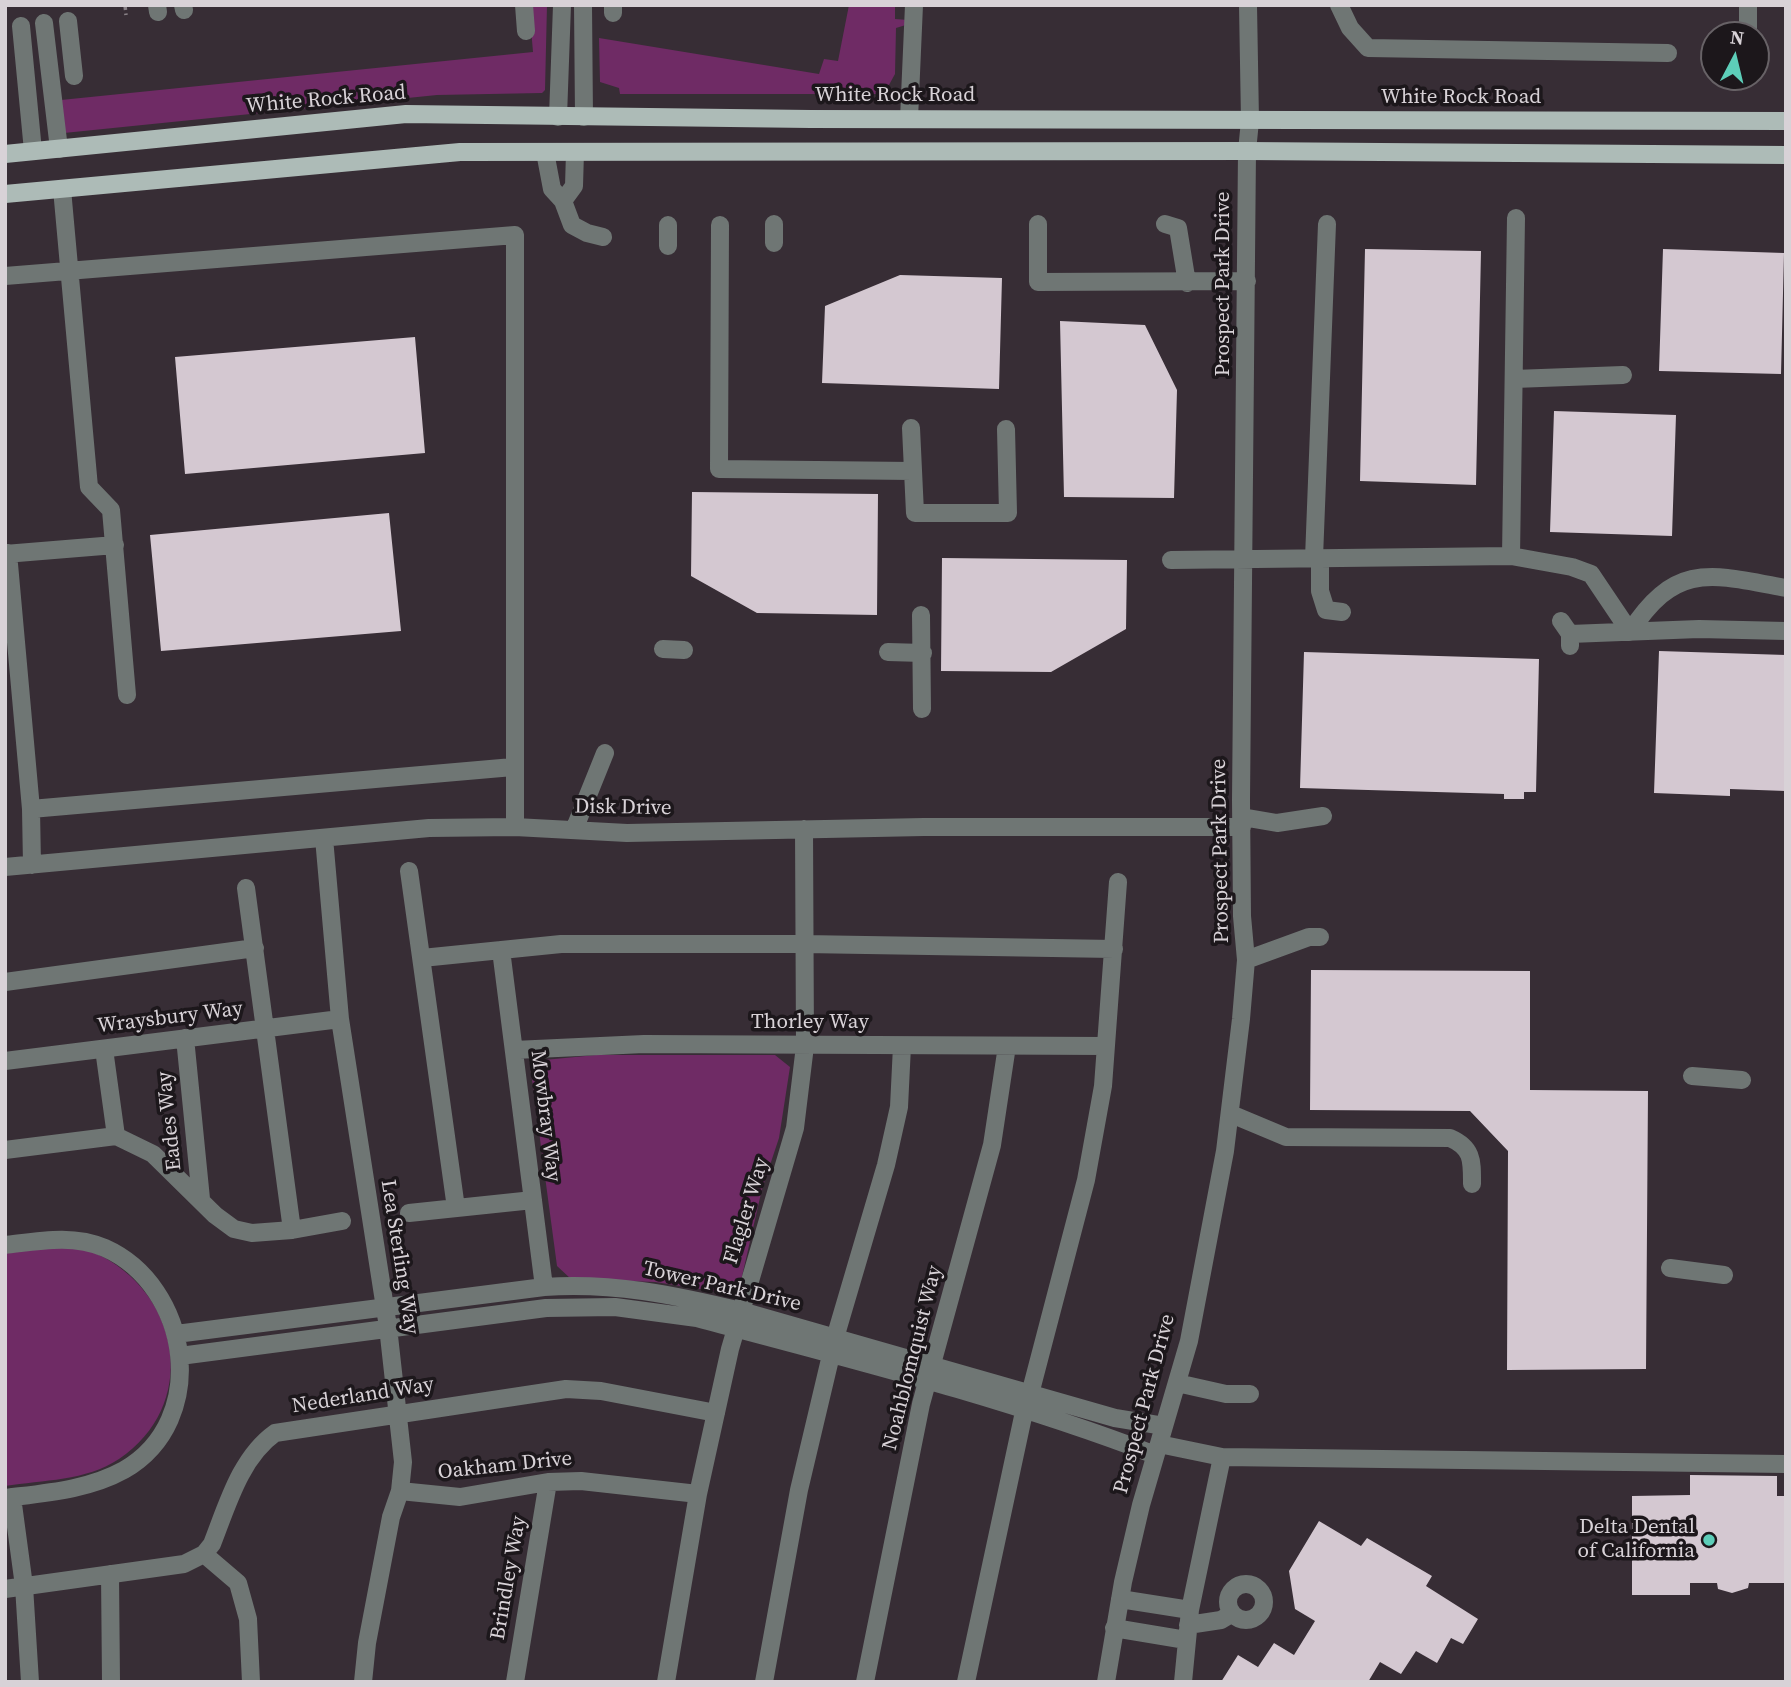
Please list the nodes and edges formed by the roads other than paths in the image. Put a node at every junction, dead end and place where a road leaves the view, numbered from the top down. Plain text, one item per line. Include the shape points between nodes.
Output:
1 (524, 5) edge
2 (562, 5) edge
3 (583, 5) edge
4 (914, 5) edge
5 (1248, 5) edge
6 (1339, 5) edge
7 (68, 21) dead end
8 (44, 23) dead end
9 (21, 26) dead end
10 (526, 31) dead end
11 (1668, 53) dead end
12 (74, 76) dead end
13 (558, 117) junction
14 (584, 117) junction
15 (909, 119) junction
16 (1250, 121) junction
17 (1786, 121) edge
18 (59, 149) junction
19 (33, 151) junction
20 (1247, 151) junction
21 (545, 152) junction
22 (575, 152) junction
23 (5, 154) edge
24 (1786, 155) edge
25 (62, 189) junction
26 (5, 194) edge
27 (562, 201) junction
28 (1516, 218) dead end
29 (1165, 223) dead end
30 (774, 224) dead end
31 (1038, 224) dead end
32 (1327, 224) dead end
33 (668, 225) dead end
34 (720, 225) dead end
35 (603, 237) dead end
36 (774, 243) dead end
37 (668, 246) dead end
38 (70, 269) junction
39 (5, 276) edge
40 (1247, 281) junction
41 (1187, 283) junction
42 (1623, 375) dead end
43 (1514, 379) junction
44 (911, 428) dead end
45 (1006, 429) dead end
46 (913, 471) junction
47 (115, 545) junction
48 (7, 554) edge
49 (1511, 556) junction
50 (1317, 558) junction
51 (1246, 559) junction
52 (1171, 560) dead end
53 (1786, 588) edge
54 (1342, 612) dead end
55 (921, 615) dead end
56 (1786, 631) edge
57 (1630, 632) junction
58 (1567, 634) dead end
59 (663, 649) dead end
60 (684, 650) dead end
61 (888, 652) dead end
62 (923, 653) junction
63 (127, 695) dead end
64 (922, 709) dead end
65 (605, 753) dead end
66 (513, 766) junction
67 (30, 809) junction
68 (1323, 816) dead end
69 (1242, 822) junction
70 (515, 827) junction
71 (574, 830) junction
72 (804, 830) junction
73 (324, 838) junction
74 (32, 865) junction
75 (5, 867) edge
76 (409, 871) dead end
77 (1118, 882) dead end
78 (246, 888) dead end
79 (1320, 937) dead end
80 (804, 944) junction
81 (255, 948) junction
82 (1114, 949) junction
83 (501, 950) junction
84 (422, 958) junction
85 (1246, 960) junction
86 (5, 982) edge
87 (340, 1019) junction
88 (267, 1028) junction
89 (185, 1038) junction
90 (805, 1046) junction
91 (902, 1046) junction
92 (1007, 1046) junction
93 (1106, 1046) junction
94 (104, 1049) junction
95 (514, 1049) junction
96 (5, 1061) edge
97 (1692, 1076) dead end
98 (1742, 1080) dead end
99 (1231, 1114) junction
100 (116, 1136) junction
101 (5, 1150) edge
102 (1472, 1184) dead end
103 (201, 1199) junction
104 (533, 1200) junction
105 (456, 1208) junction
106 (409, 1213) dead end
107 (342, 1221) dead end
108 (292, 1230) junction
109 (5, 1245) edge
110 (1670, 1268) dead end
111 (1724, 1275) dead end
112 (544, 1287) junction
113 (385, 1309) junction
114 (738, 1320) junction
115 (388, 1327) junction
116 (176, 1334) junction
117 (833, 1347) junction
118 (180, 1356) junction
119 (930, 1374) junction
120 (1177, 1382) junction
121 (1250, 1394) dead end
122 (1027, 1403) junction
123 (716, 1413) junction
124 (398, 1414) junction
125 (1164, 1426) junction
126 (1157, 1450) junction
127 (1222, 1457) junction
128 (1786, 1464) edge
129 (548, 1482) junction
130 (400, 1491) junction
131 (698, 1494) junction
132 (9, 1497) edge
133 (204, 1554) junction
134 (110, 1574) junction
135 (24, 1586) junction
136 (5, 1589) edge
137 (1120, 1599) junction
138 (1231, 1614) dead end
139 (1188, 1625) junction
140 (1114, 1628) junction
141 (30, 1682) edge
142 (111, 1682) edge
143 (251, 1682) edge
144 (363, 1682) edge
145 (515, 1682) edge
146 (666, 1682) edge
147 (764, 1682) edge
148 (865, 1682) edge
149 (966, 1682) edge
150 (1106, 1682) edge
151 (1183, 1682) edge

1 - 10 street
2 - 13 street
3 - 14 street
4 - 15 street
5 - 16 street, Prospect Park Drive
6 - 11 street via 1350,28 1368,48
7 - 12 street
8 - 18 street
9 - 19 street
13 - 14 main road, White Rock Road
13 - 18 main road, White Rock Road via 406,114
14 - 15 main road, White Rock Road
15 - 16 main road, White Rock Road
16 - 17 main road, White Rock Road
16 - 20 street, Prospect Park Drive
18 - 19 main road, White Rock Road
19 - 23 main road, White Rock Road
20 - 22 main road
20 - 24 main road
20 - 40 street, Prospect Park Drive
21 - 22 main road
21 - 25 main road via 437,152
21 - 27 street via 552,189
22 - 27 street via 573,187
25 - 26 main road
25 - 38 street
27 - 35 street via 572,225
28 - 43 street
29 - 41 street via 1178,228
30 - 36 street
31 - 41 street via 1038,282
32 - 50 street
33 - 37 street
34 - 46 street via 719,469
38 - 39 street
38 - 47 street via 89,487 111,510
38 - 66 street via 515,234
40 - 41 street
40 - 51 street, Prospect Park Drive
42 - 43 street
43 - 49 street
44 - 46 street
45 - 46 street via 1008,513 915,513
47 - 48 street
47 - 63 street
48 - 67 street
49 - 50 street
49 - 57 street via 1591,574
50 - 51 street
50 - 54 street via 1326,610
51 - 52 street
51 - 69 street, Prospect Park Drive
53 - 57 street via 1709,576 1685,580 1666,588
55 - 62 street
56 - 57 street
57 - 58 street
59 - 60 street
61 - 62 street
62 - 64 street
65 - 71 street
66 - 67 street
66 - 70 street
67 - 74 street
68 - 69 street, Disk Drive via 1277,823
69 - 72 street, Disk Drive
69 - 85 street, Prospect Park Drive
70 - 71 street, Disk Drive
70 - 73 street, Disk Drive via 429,828
71 - 72 street, Disk Drive
72 - 80 street, Flagler Way
73 - 74 street, Disk Drive
73 - 87 street, Lea Sterling Way
74 - 75 street, Disk Drive
76 - 84 street
77 - 82 street
78 - 81 street
79 - 85 street
80 - 82 street
80 - 83 street via 561,944
80 - 90 street, Flagler Way
81 - 86 street
81 - 88 street
82 - 93 street
83 - 84 street
83 - 95 street, Mowbray Way
84 - 105 street
85 - 99 street, Prospect Park Drive
87 - 88 street, Wraysbury Way
87 - 113 street, Lea Sterling Way
88 - 89 street, Wraysbury Way
88 - 108 street
89 - 94 street, Wraysbury Way
89 - 103 street, Eades Way
90 - 91 street, Thorley Way
90 - 95 street, Thorley Way via 644,1044
90 - 114 street, Flagler Way via 795,1128
91 - 92 street, Thorley Way
91 - 117 street via 900,1107
92 - 93 street, Thorley Way
92 - 119 street, Noahblomquist Way via 992,1145
93 - 122 street via 1086,1181
94 - 96 street, Wraysbury Way
94 - 100 street
95 - 104 street, Mowbray Way
97 - 98 street
99 - 102 street via 1286,1137 1450,1138 1464,1144 1472,1157
99 - 120 street, Prospect Park Drive via 1189,1341
100 - 101 street
100 - 103 street via 153,1154
103 - 108 street via 234,1229 252,1233
104 - 105 street
104 - 112 street, Mowbray Way
105 - 106 street
107 - 108 street
109 - 116 street via 75,1240 121,1256 166,1304
110 - 111 street
112 - 113 street, Tower Park Drive
112 - 114 street, Tower Park Drive via 633,1288
113 - 115 street, Lea Sterling Way
113 - 116 street, Tower Park Drive
114 - 115 street, Tower Park Drive via 577,1306
114 - 117 street, Tower Park Drive
114 - 123 street, Flagler Way
115 - 118 street, Tower Park Drive
115 - 124 street, Lea Sterling Way
116 - 118 street
117 - 119 street, Tower Park Drive
117 - 147 street via 799,1490
118 - 132 street via 173,1409 146,1453 94,1482
119 - 122 street, Tower Park Drive
119 - 148 street, Noahblomquist Way
120 - 121 street via 1226,1394
120 - 125 street, Prospect Park Drive
122 - 125 street, Tower Park Drive
122 - 126 street, Tower Park Drive via 1108,1437
122 - 149 street
123 - 124 street, Nederland Way via 601,1391 566,1389
123 - 131 street, Flagler Way
124 - 130 street, Lea Sterling Way
124 - 133 street, Nederland Way via 275,1433 262,1442 246,1465
125 - 126 street, Prospect Park Drive
126 - 127 street, Tower Park Drive
126 - 137 street, Prospect Park Drive
127 - 128 street, Tower Park Drive
127 - 139 street
129 - 130 street, Oakham Drive via 460,1497
129 - 131 street, Oakham Drive via 619,1483
129 - 145 street, Brindley Way
130 - 144 street, Lea Sterling Way via 391,1517
131 - 146 street, Flagler Way
132 - 135 street
133 - 134 street via 184,1564
133 - 143 street via 238,1583 248,1619
134 - 135 street
134 - 142 street
135 - 136 street
135 - 141 street
137 - 139 street
137 - 140 street, Prospect Park Drive
138 - 139 street
139 - 140 street
139 - 151 street
140 - 150 street, Prospect Park Drive

